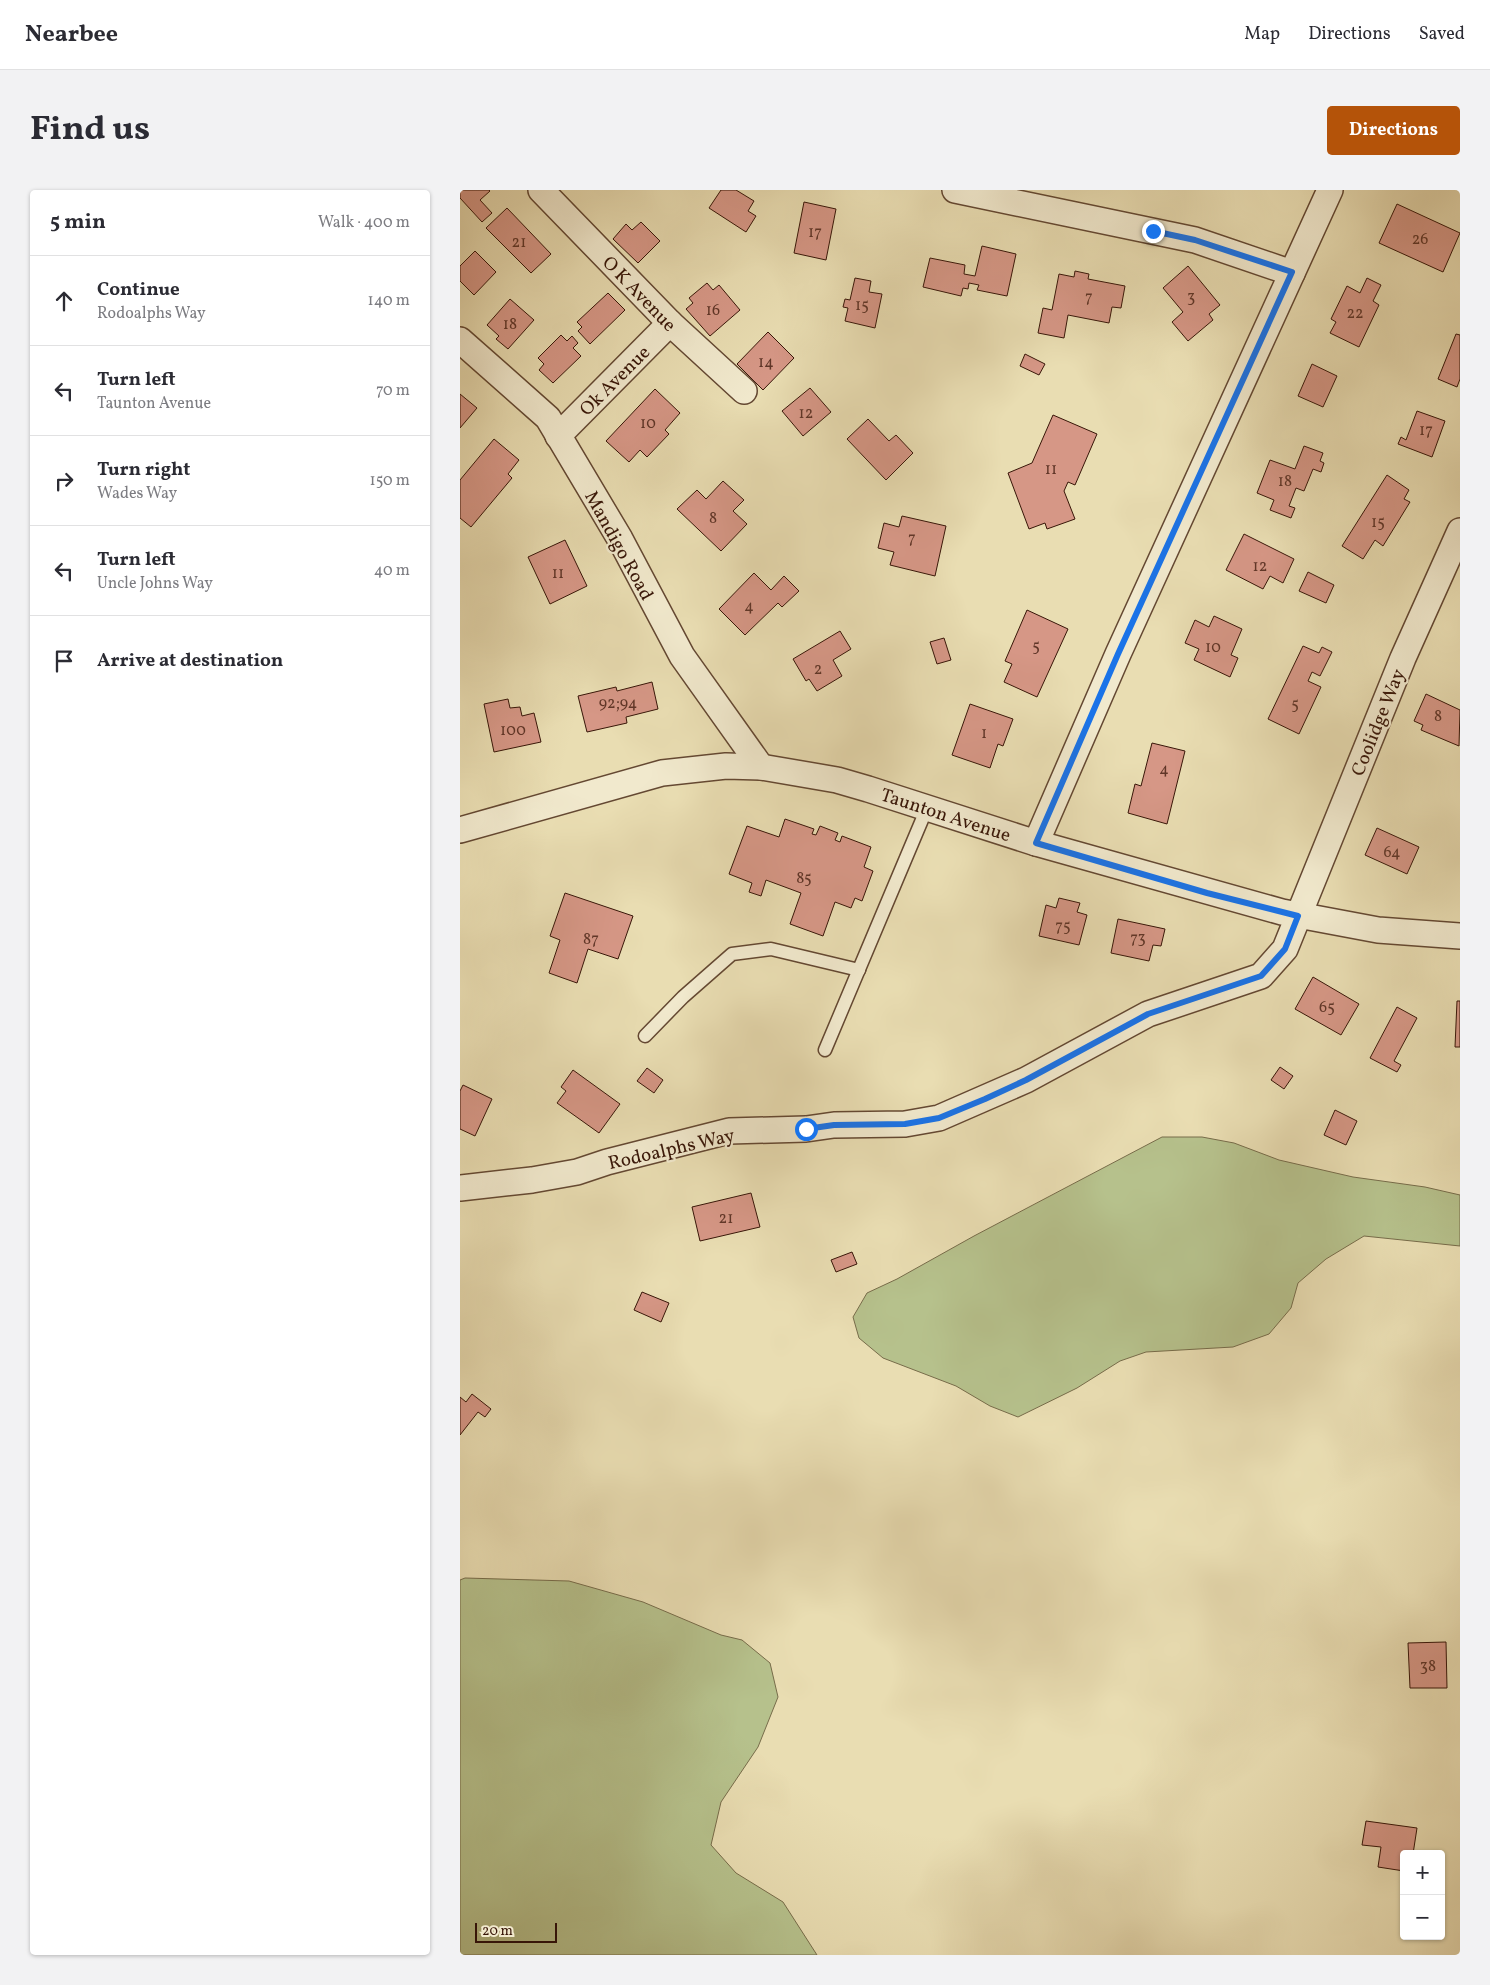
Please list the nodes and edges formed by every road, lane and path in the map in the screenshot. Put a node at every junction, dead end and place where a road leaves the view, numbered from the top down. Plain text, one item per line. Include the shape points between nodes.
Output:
1 (541, 190) edge
2 (955, 190) edge
3 (1330, 190) edge
4 (1292, 272) junction
5 (670, 324) junction
6 (460, 340) edge
7 (744, 391) dead end
8 (558, 436) junction
9 (1460, 531) edge
10 (761, 767) junction
11 (927, 808) junction
12 (460, 830) edge
13 (1036, 843) junction
14 (1298, 916) junction
15 (1460, 936) edge
16 (859, 970) junction
17 (645, 1036) dead end
18 (825, 1050) dead end
19 (460, 1188) edge

1 - 5 street, O K Avenue
2 - 4 street via 1195,240
3 - 4 street
4 - 13 street
5 - 7 street, O K Avenue
5 - 8 street, Ok Avenue
6 - 8 street, Mandigo Road via 542,411
8 - 10 street, Mandigo Road via 620,539 682,656
9 - 14 street, Coolidge Way via 1403,658
10 - 11 street, Taunton Avenue via 837,780
10 - 12 street, Taunton Avenue via 726,766 662,773
11 - 13 street, Taunton Avenue
11 - 16 lane
13 - 14 street, Taunton Avenue
14 - 15 street, Taunton Avenue via 1378,930
14 - 19 street, Rodoalphs Way via 1285,949 1261,976 1148,1014 1026,1080 939,1118 905,1124 729,1132 577,1172
16 - 17 lane via 771,949 732,954
16 - 18 lane

